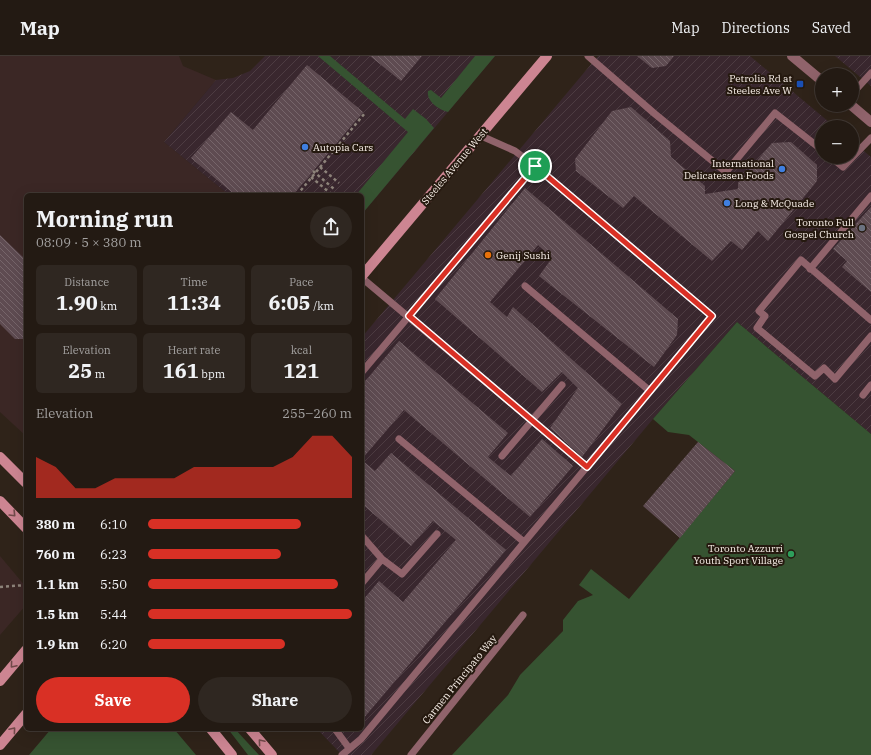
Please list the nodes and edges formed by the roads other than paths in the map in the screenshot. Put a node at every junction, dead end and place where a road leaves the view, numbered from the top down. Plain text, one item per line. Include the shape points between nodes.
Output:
1 (547, 56) edge
2 (588, 56) edge
3 (792, 56) edge
4 (871, 73) edge
5 (815, 75) edge
6 (859, 86) edge
7 (859, 111) edge
8 (871, 121) edge
9 (479, 135) junction
10 (871, 138) edge
11 (815, 144) edge
12 (859, 151) edge
13 (535, 166) junction
14 (871, 196) edge
15 (810, 269) junction
16 (364, 275) edge
17 (364, 279) edge
18 (525, 286) dead end
19 (409, 316) junction
20 (871, 320) edge
21 (871, 336) edge
22 (364, 370) edge
23 (562, 385) dead end
24 (871, 385) edge
25 (650, 391) junction
26 (863, 395) dead end
27 (532, 420) junction
28 (399, 439) dead end
29 (502, 456) dead end
30 (0, 457) edge
31 (587, 467) junction
32 (24, 481) edge
33 (0, 501) edge
34 (24, 526) edge
35 (437, 534) dead end
36 (364, 538) edge
37 (524, 542) junction
38 (382, 559) junction
39 (364, 581) edge
40 (523, 615) dead end
41 (24, 652) edge
42 (0, 681) edge
43 (24, 716) edge
44 (213, 731) edge
45 (252, 731) edge
46 (336, 731) edge
47 (0, 745) edge
48 (349, 748) junction
49 (232, 755) edge
50 (272, 755) edge
51 (342, 755) edge
52 (411, 755) edge

1 - 9 main road, Steeles Avenue West
2 - 11 lane via 726,172 775,113
3 - 5 street
4 - 6 lane
7 - 8 street
9 - 13 lane via 515,151
9 - 16 main road, Steeles Avenue West
10 - 12 lane
13 - 19 lane
13 - 25 lane via 712,316
14 - 15 lane
15 - 20 lane
15 - 21 lane via 801,260 759,311 765,316 757,328 815,376 824,368 835,379
17 - 19 lane
18 - 25 lane
19 - 22 lane
19 - 27 lane
23 - 27 lane
24 - 26 lane
25 - 31 lane
27 - 29 lane
27 - 31 lane
28 - 37 lane
30 - 32 main road
31 - 37 lane
33 -> 34 main road
35 - 38 lane via 402,574
36 - 38 lane
37 - 48 lane via 361,739
38 - 39 lane
40 - 52 lane, Carmen Principato Way
41 -> 42 main road
47 -> 43 main road
44 - 49 main road
50 -> 45 main road
46 - 48 lane
48 - 51 lane

